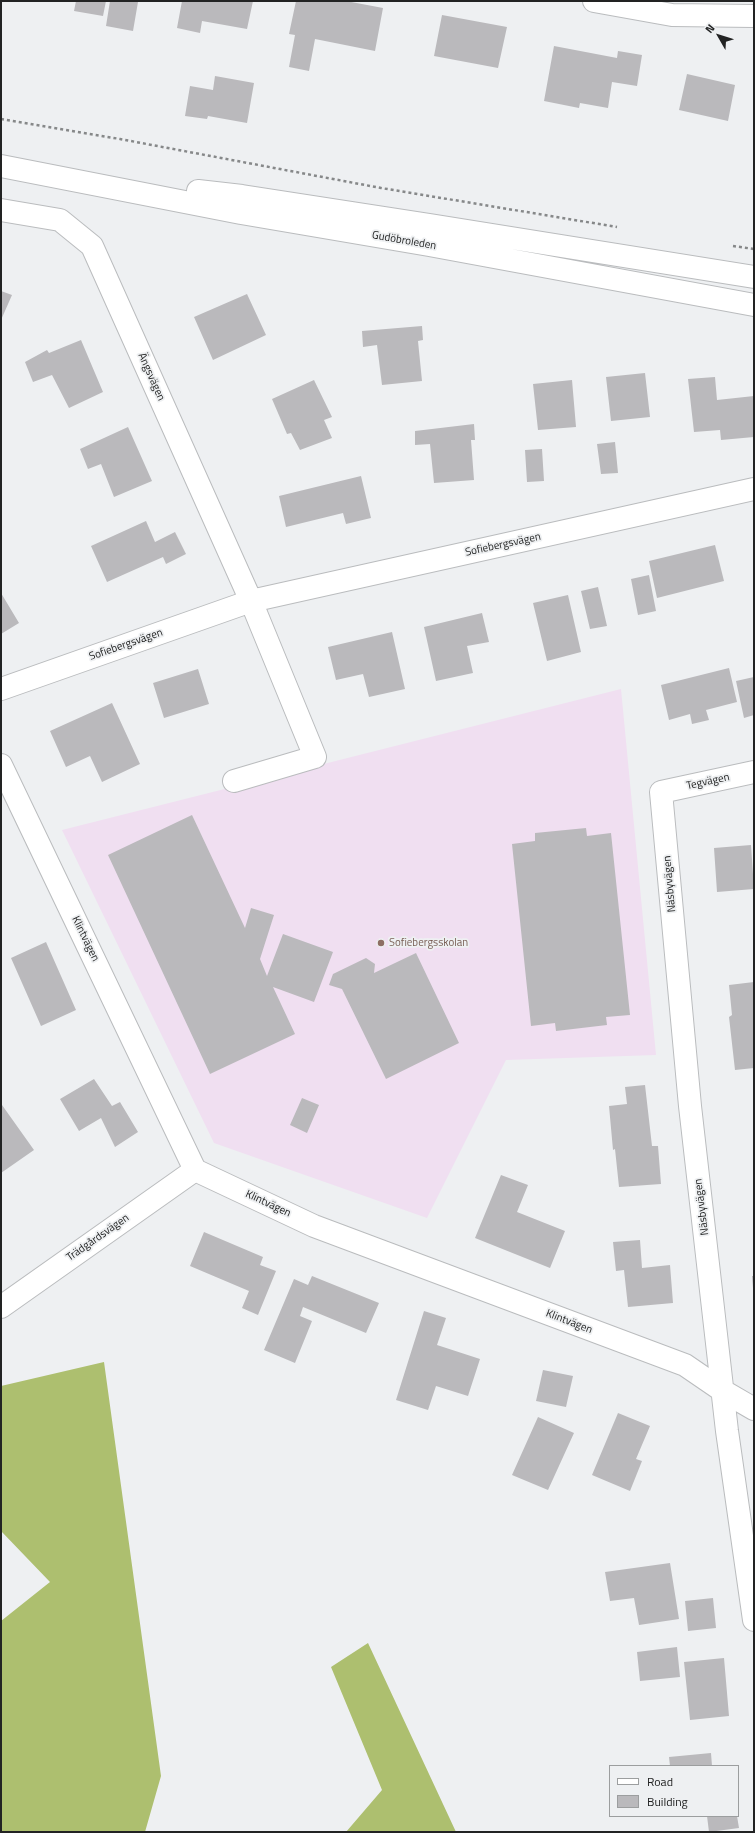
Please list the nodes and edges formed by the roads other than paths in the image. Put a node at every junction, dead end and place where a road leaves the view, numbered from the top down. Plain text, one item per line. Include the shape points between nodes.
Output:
1 (594, 1) edge
2 (754, 16) edge
3 (1, 166) edge
4 (53, 175) junction
5 (1, 210) edge
6 (754, 277) edge
7 (754, 305) edge
8 (754, 489) edge
9 (251, 601) junction
10 (1, 689) edge
11 (1, 765) edge
12 (754, 772) edge
13 (234, 781) dead end
14 (662, 792) joint
15 (195, 1170) junction
16 (1, 1307) edge
17 (724, 1391) junction
18 (754, 1409) edge
19 (754, 1620) edge

1 - 2 street via 672,14
3 - 4 street, Gudöbroleden
4 - 6 street, Gudöbroleden via 250,197
4 - 7 street, Gudöbroleden via 241,213 437,246
5 - 9 street, Ängsvägen via 60,220 92,246
8 - 9 street, Sofiebergsvägen
9 - 10 street, Sofiebergsvägen
9 - 13 street via 315,757
11 - 15 street, Klintvägen
12 - 14 street, Tegvägen
14 - 17 street, Näsbyvägen via 690,1106
15 - 16 street, Trädgårdsvägen
15 - 17 street, Klintvägen via 314,1226 685,1365
17 - 18 street, Klintvägen
17 - 19 street, Näsbyvägen via 727,1431

